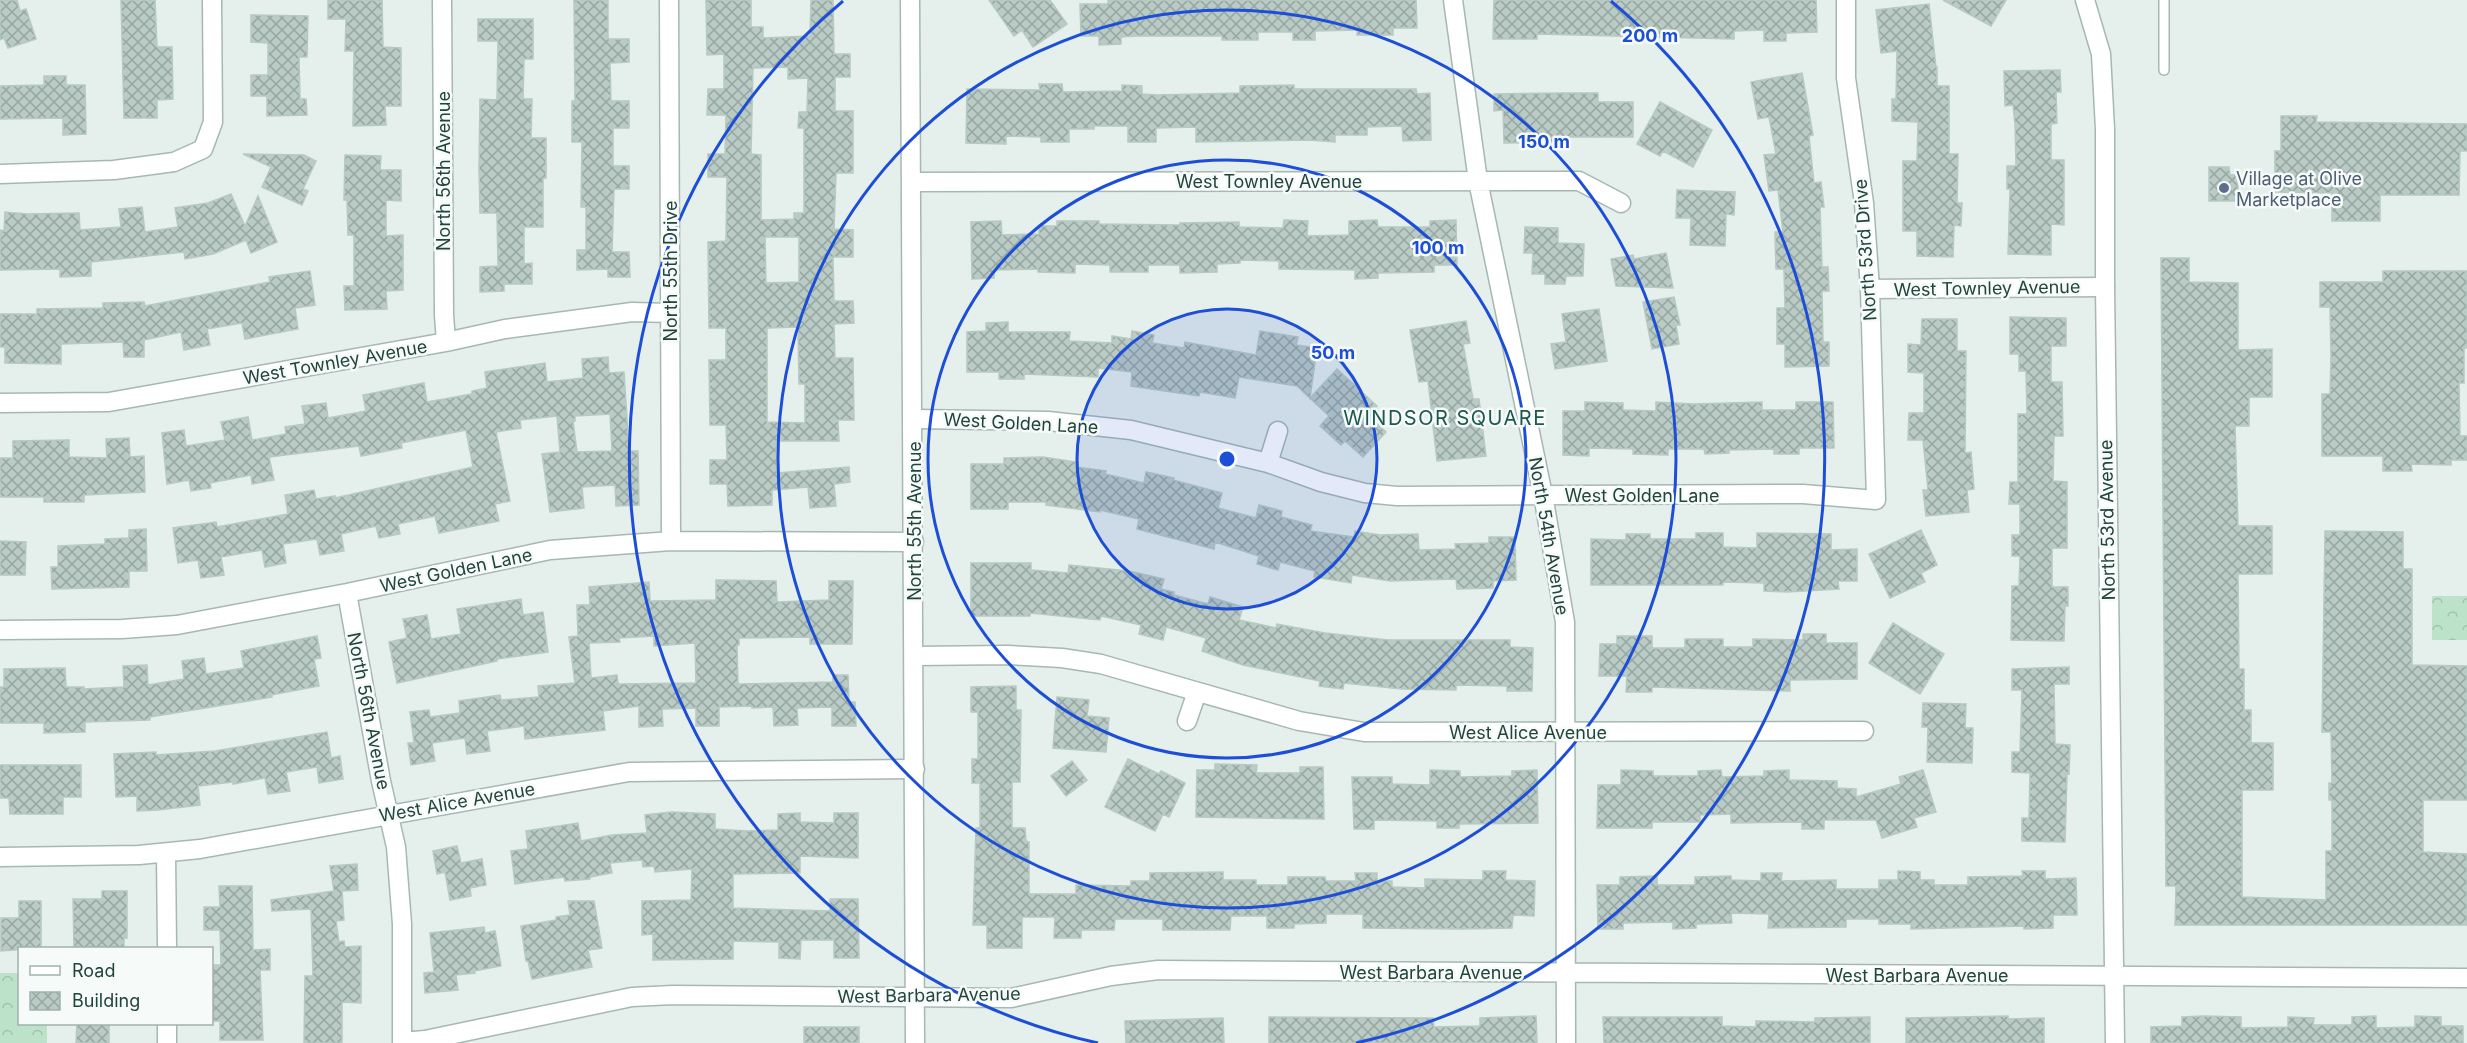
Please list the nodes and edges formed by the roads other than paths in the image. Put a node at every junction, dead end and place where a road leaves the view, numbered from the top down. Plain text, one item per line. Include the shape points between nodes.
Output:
1 (212, 0) edge
2 (441, 0) edge
3 (669, 0) edge
4 (910, 0) edge
5 (1453, 0) edge
6 (1846, 0) edge
7 (2085, 0) edge
8 (2164, 0) edge
9 (2164, 70) dead end
10 (0, 174) edge
11 (1478, 181) junction
12 (912, 182) junction
13 (1621, 203) dead end
14 (2105, 287) junction
15 (1870, 289) junction
16 (670, 313) junction
17 (446, 342) junction
18 (0, 403) edge
19 (914, 419) junction
20 (1278, 431) dead end
21 (1268, 463) junction
22 (1543, 495) junction
23 (1876, 500) joint
24 (671, 541) junction
25 (914, 542) junction
26 (347, 593) junction
27 (0, 630) edge
28 (915, 656) junction
29 (1197, 692) junction
30 (1187, 721) dead end
31 (1864, 731) dead end
32 (1566, 732) junction
33 (915, 769) junction
34 (388, 814) junction
35 (166, 853) junction
36 (0, 857) edge
37 (167, 947) edge
38 (1566, 973) junction
39 (2114, 977) junction
40 (2467, 978) edge
41 (915, 998) junction
42 (167, 1025) edge
43 (402, 1042) edge
44 (167, 1043) edge
45 (915, 1043) edge
46 (1566, 1043) edge
47 (2115, 1043) edge

1 - 10 street via 213,122 203,149 174,162 114,171
2 - 17 street, North 56th Avenue
3 - 16 street, North 55th Drive
4 - 12 street, North 55th Avenue
5 - 11 street, North 54th Avenue
6 - 15 street, North 53rd Drive via 1846,78 1864,203
7 - 14 street, North 53rd Avenue via 2101,54
8 - 9 lane
11 - 12 street, West Townley Avenue
11 - 13 street, West Townley Avenue via 1579,181
11 - 22 street, North 54th Avenue
12 - 19 street, North 55th Avenue
14 - 15 street, West Townley Avenue
14 - 39 street, North 53rd Avenue
15 - 23 street, North 53rd Drive
16 - 17 street, West Townley Avenue via 632,312 506,329
16 - 24 street, North 55th Drive
17 - 18 street, West Townley Avenue via 109,402
19 - 21 street, West Golden Lane via 1048,421 1131,430
19 - 25 street, North 55th Avenue
20 - 21 street
21 - 22 street, West Golden Lane via 1365,493
22 - 23 street, West Golden Lane via 1803,494
22 - 32 street, North 54th Avenue via 1565,622
24 - 25 street, West Golden Lane
24 - 26 street, West Golden Lane via 550,550
25 - 28 street, North 55th Avenue
26 - 27 street, West Golden Lane via 177,625
26 - 34 street, North 56th Avenue
28 - 29 street, West Alice Avenue via 1062,658 1101,664
28 - 33 street, North 55th Avenue
29 - 30 street
29 - 32 street, West Alice Avenue via 1299,721 1364,732
31 - 32 street, West Alice Avenue
32 - 38 street, North 54th Avenue
33 - 34 street, West Alice Avenue via 629,772
33 - 41 street, North 55th Avenue
34 - 35 street, West Alice Avenue
34 - 43 street, North 56th Avenue via 400,877
35 - 36 street, West Alice Avenue
35 - 37 street
38 - 39 street, West Barbara Avenue
38 - 41 street, West Barbara Avenue via 1158,970 1011,998
38 - 46 street, North 54th Avenue
39 - 40 street, West Barbara Avenue
39 - 47 street, North 53rd Avenue
41 - 43 street, West Barbara Avenue via 632,998
41 - 45 street, North 55th Avenue
42 - 44 street

